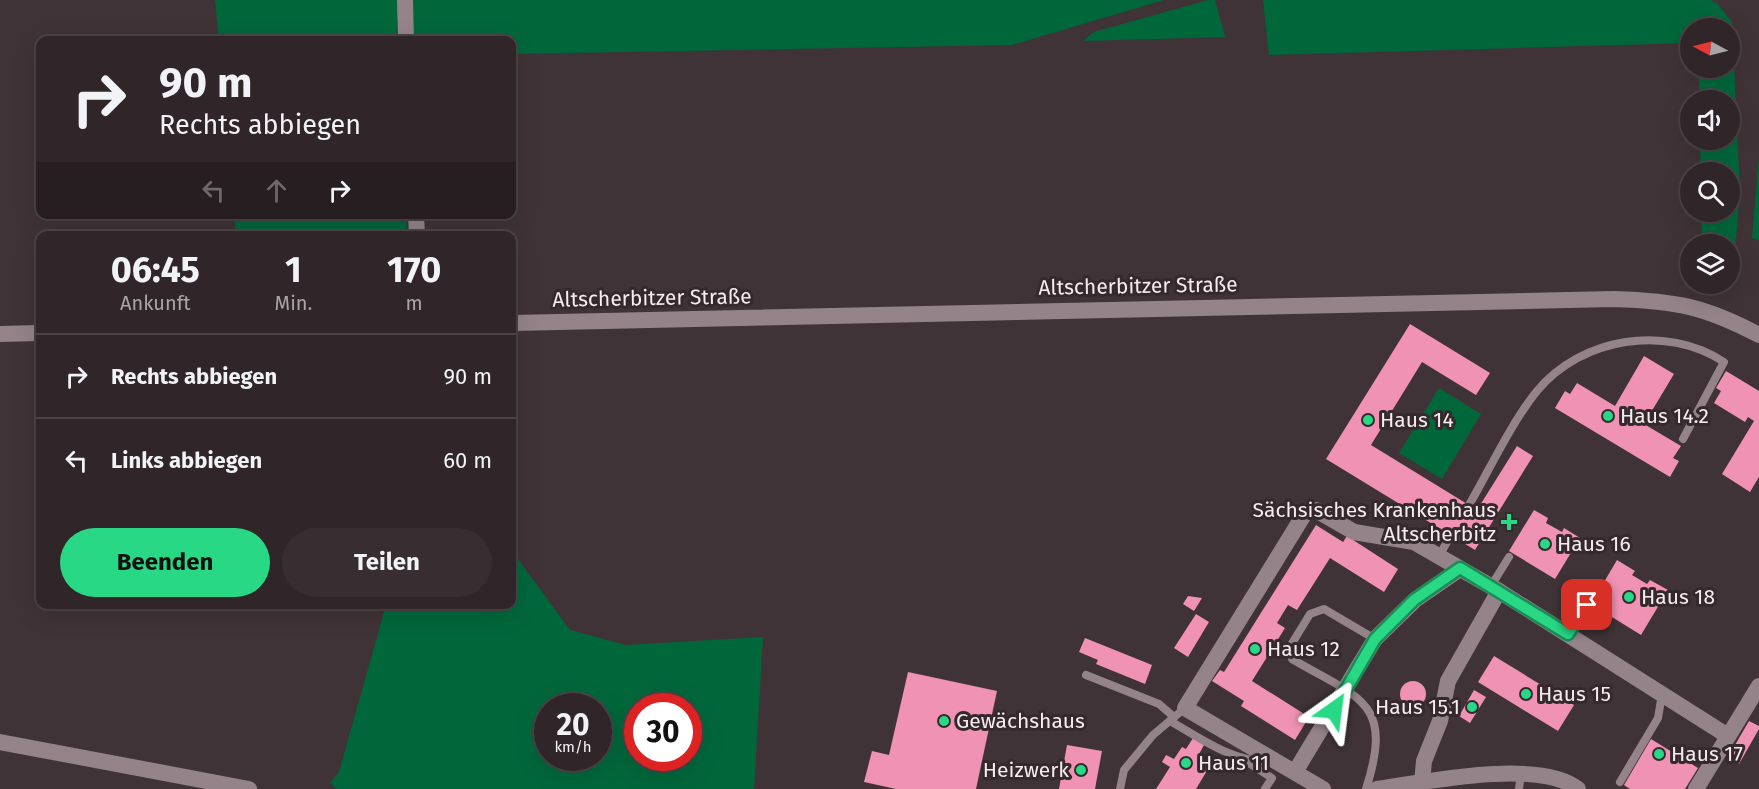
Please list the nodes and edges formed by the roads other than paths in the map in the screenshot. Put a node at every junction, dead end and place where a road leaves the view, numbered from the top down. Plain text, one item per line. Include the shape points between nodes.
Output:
1 (405, 0) edge
2 (406, 36) edge
3 (516, 323) edge
4 (36, 333) edge
5 (0, 334) edge
6 (1759, 335) edge
7 (1683, 439) dead end
8 (1469, 505) dead end
9 (1451, 536) dead end
10 (1439, 556) junction
11 (1509, 557) dead end
12 (1460, 568) junction
13 (1495, 588) junction
14 (1587, 605) dead end
15 (1568, 634) junction
16 (1375, 639) junction
17 (1086, 675) dead end
18 (1759, 686) edge
19 (1346, 690) junction
20 (1662, 694) junction
21 (1176, 715) junction
22 (1728, 736) junction
23 (0, 742) edge
24 (1247, 761) junction
25 (1279, 763) junction
26 (1295, 772) junction
27 (1520, 781) edge
28 (1620, 782) dead end
29 (1422, 783) junction
30 (249, 789) edge
31 (1119, 789) edge
32 (1266, 789) edge
33 (1323, 789) edge
34 (1366, 789) edge
35 (1377, 789) edge
36 (1578, 789) edge
37 (1696, 789) edge

1 - 2 street
3 - 6 street, Altscherbitzer Straße via 1614,299 1666,300 1698,308
4 - 5 street
7 - 8 lane via 1724,362 1686,344 1660,340 1607,345 1577,358 1537,391
9 - 10 lane
10 - 12 street
10 - 21 street via 1414,542 1367,536 1316,510 1305,513
11 - 13 lane
12 - 13 street
12 - 16 street via 1414,600
13 - 15 street
13 - 29 street via 1448,681 1440,721 1424,761
14 - 15 lane
15 - 20 street
16 - 19 street
16 - 19 lane via 1324,609 1310,614 1291,645 1292,659
17 - 21 lane via 1159,704
18 - 22 street
19 - 26 street
19 - 34 lane via 1365,703 1375,720 1376,748
20 - 22 street
20 - 28 lane via 1658,718
21 - 24 lane via 1225,753
21 - 25 street
21 - 31 lane via 1124,770
22 - 37 street
23 - 30 street
24 - 25 lane
24 - 32 lane via 1272,778
25 - 26 street
26 - 33 street
27 - 29 street
27 - 36 street via 1570,783
29 - 35 street

